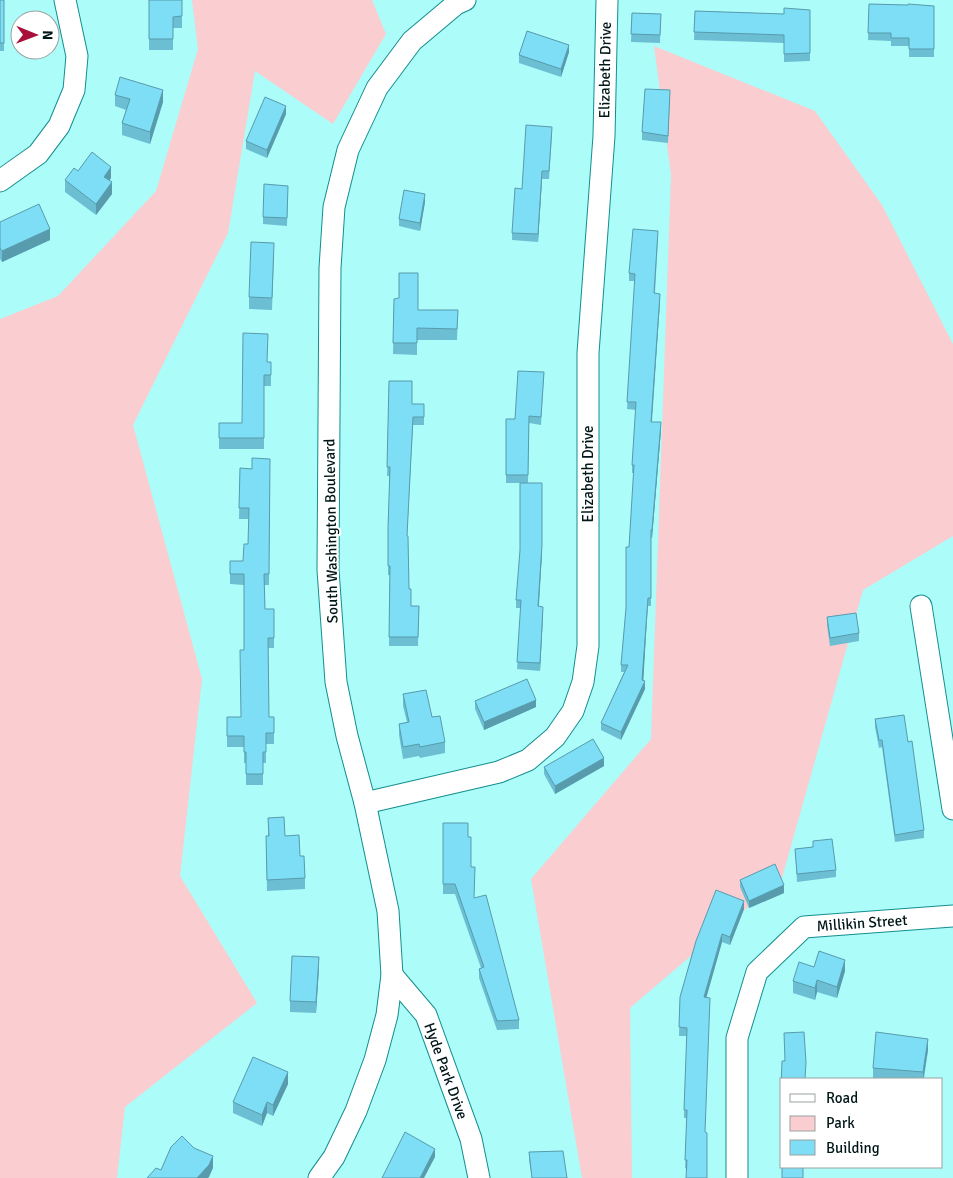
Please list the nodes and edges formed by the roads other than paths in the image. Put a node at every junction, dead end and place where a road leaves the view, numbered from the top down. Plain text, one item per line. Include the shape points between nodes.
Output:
1 (465, 0) edge
2 (606, 0) edge
3 (66, 2) edge
4 (0, 181) edge
5 (922, 606) dead end
6 (365, 803) junction
7 (953, 809) edge
8 (953, 916) edge
9 (392, 975) junction
10 (319, 1178) edge
11 (479, 1178) edge
12 (737, 1178) edge

1 - 6 street, South Washington Boulevard via 412,40 377,88 348,150 334,206 330,268 328,570 336,682
2 - 6 street, Elizabeth Drive via 604,136 588,353 588,646 583,682 573,711 555,737 528,760 498,772
3 - 4 street via 77,56 74,90 59,126 38,154
5 - 7 street
6 - 9 street, South Washington Boulevard via 388,911
8 - 12 street, Millikin Street via 804,927 757,972 737,1038
9 - 10 street, South Washington Boulevard via 387,1015 375,1060 334,1157
9 - 11 street, Hyde Park Drive via 426,1015 471,1139

